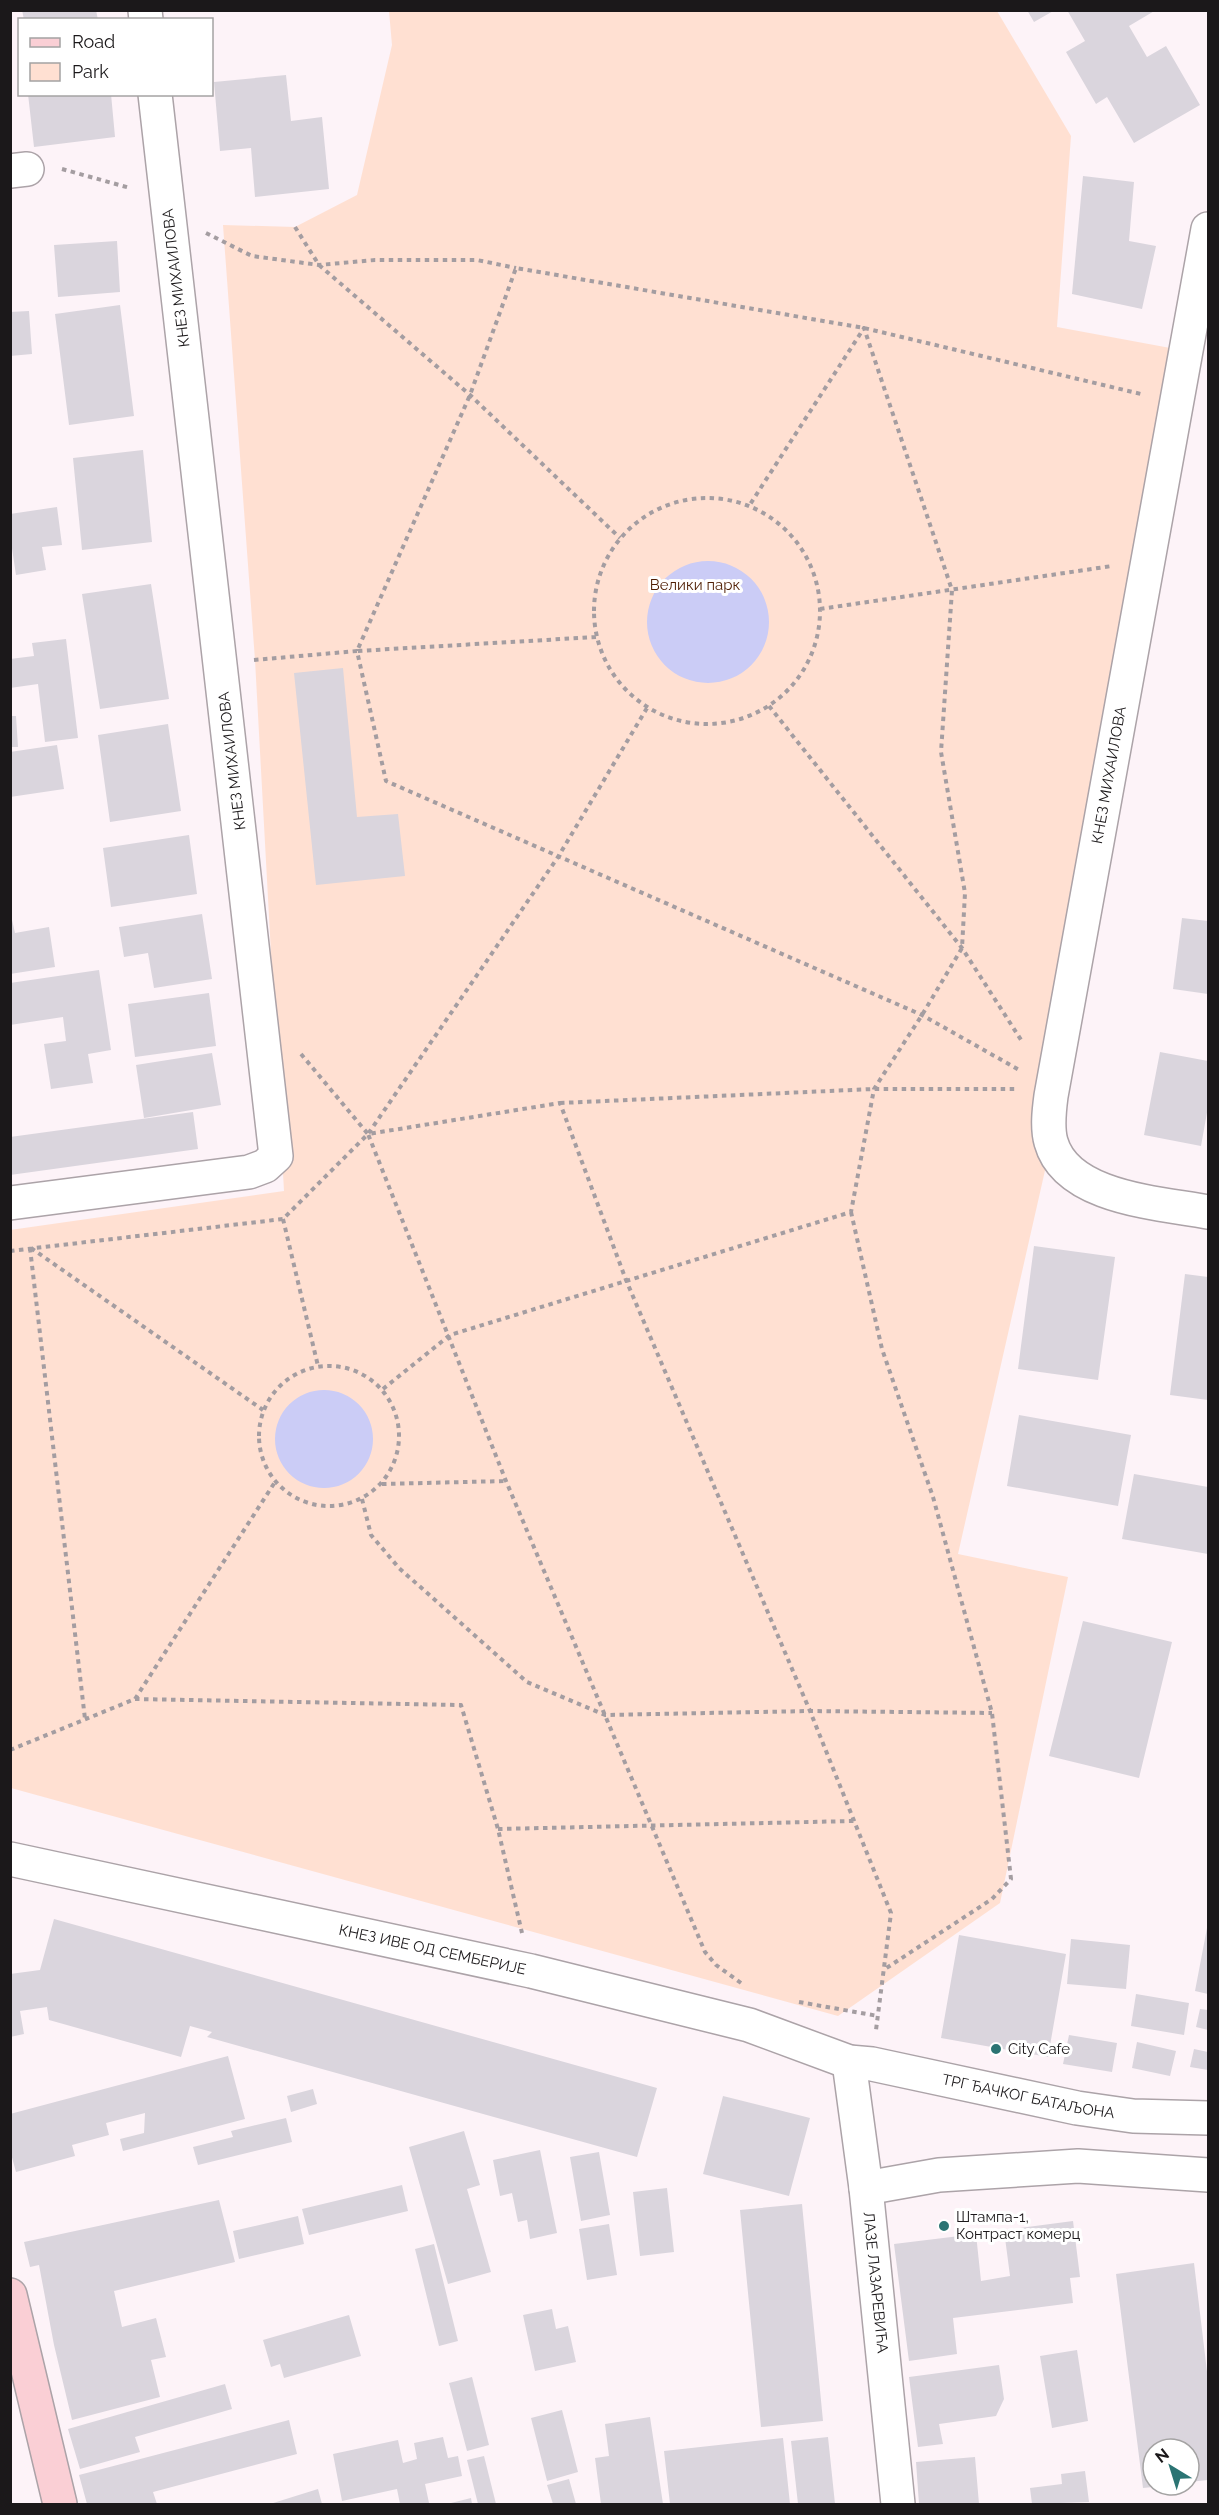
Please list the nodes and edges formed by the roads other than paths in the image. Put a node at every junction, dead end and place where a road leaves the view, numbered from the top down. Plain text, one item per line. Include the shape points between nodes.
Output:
1 (155, 96) edge
2 (1209, 229) edge
3 (10, 1203) edge
4 (1209, 1212) edge
5 (10, 1859) edge
6 (860, 2063) junction
7 (1209, 2118) edge
8 (1209, 2175) edge
9 (866, 2188) junction
10 (10, 2295) edge
11 (60, 2505) edge
12 (898, 2505) edge

1 - 3 street, КНЕЗ МИХАИЛОВА via 276,1156 249,1172
2 - 4 street, КНЕЗ МИХАИЛОВА via 1049,1114 1051,1143 1058,1157 1081,1180 1113,1194
5 - 6 street, КНЕЗ ИВЕ ОД СЕМБЕРИЈЕ via 531,1971 749,2025
6 - 7 street, ТРГ ЂАЧКОГ БАТАЉОНА via 1077,2108 1133,2116
6 - 9 street, ЛАЗЕ ЛАЗАРЕВИЋА
8 - 9 street via 1078,2166 939,2175
9 - 12 street, ЛАЗЕ ЛАЗАРЕВИЋА
10 - 11 main road

